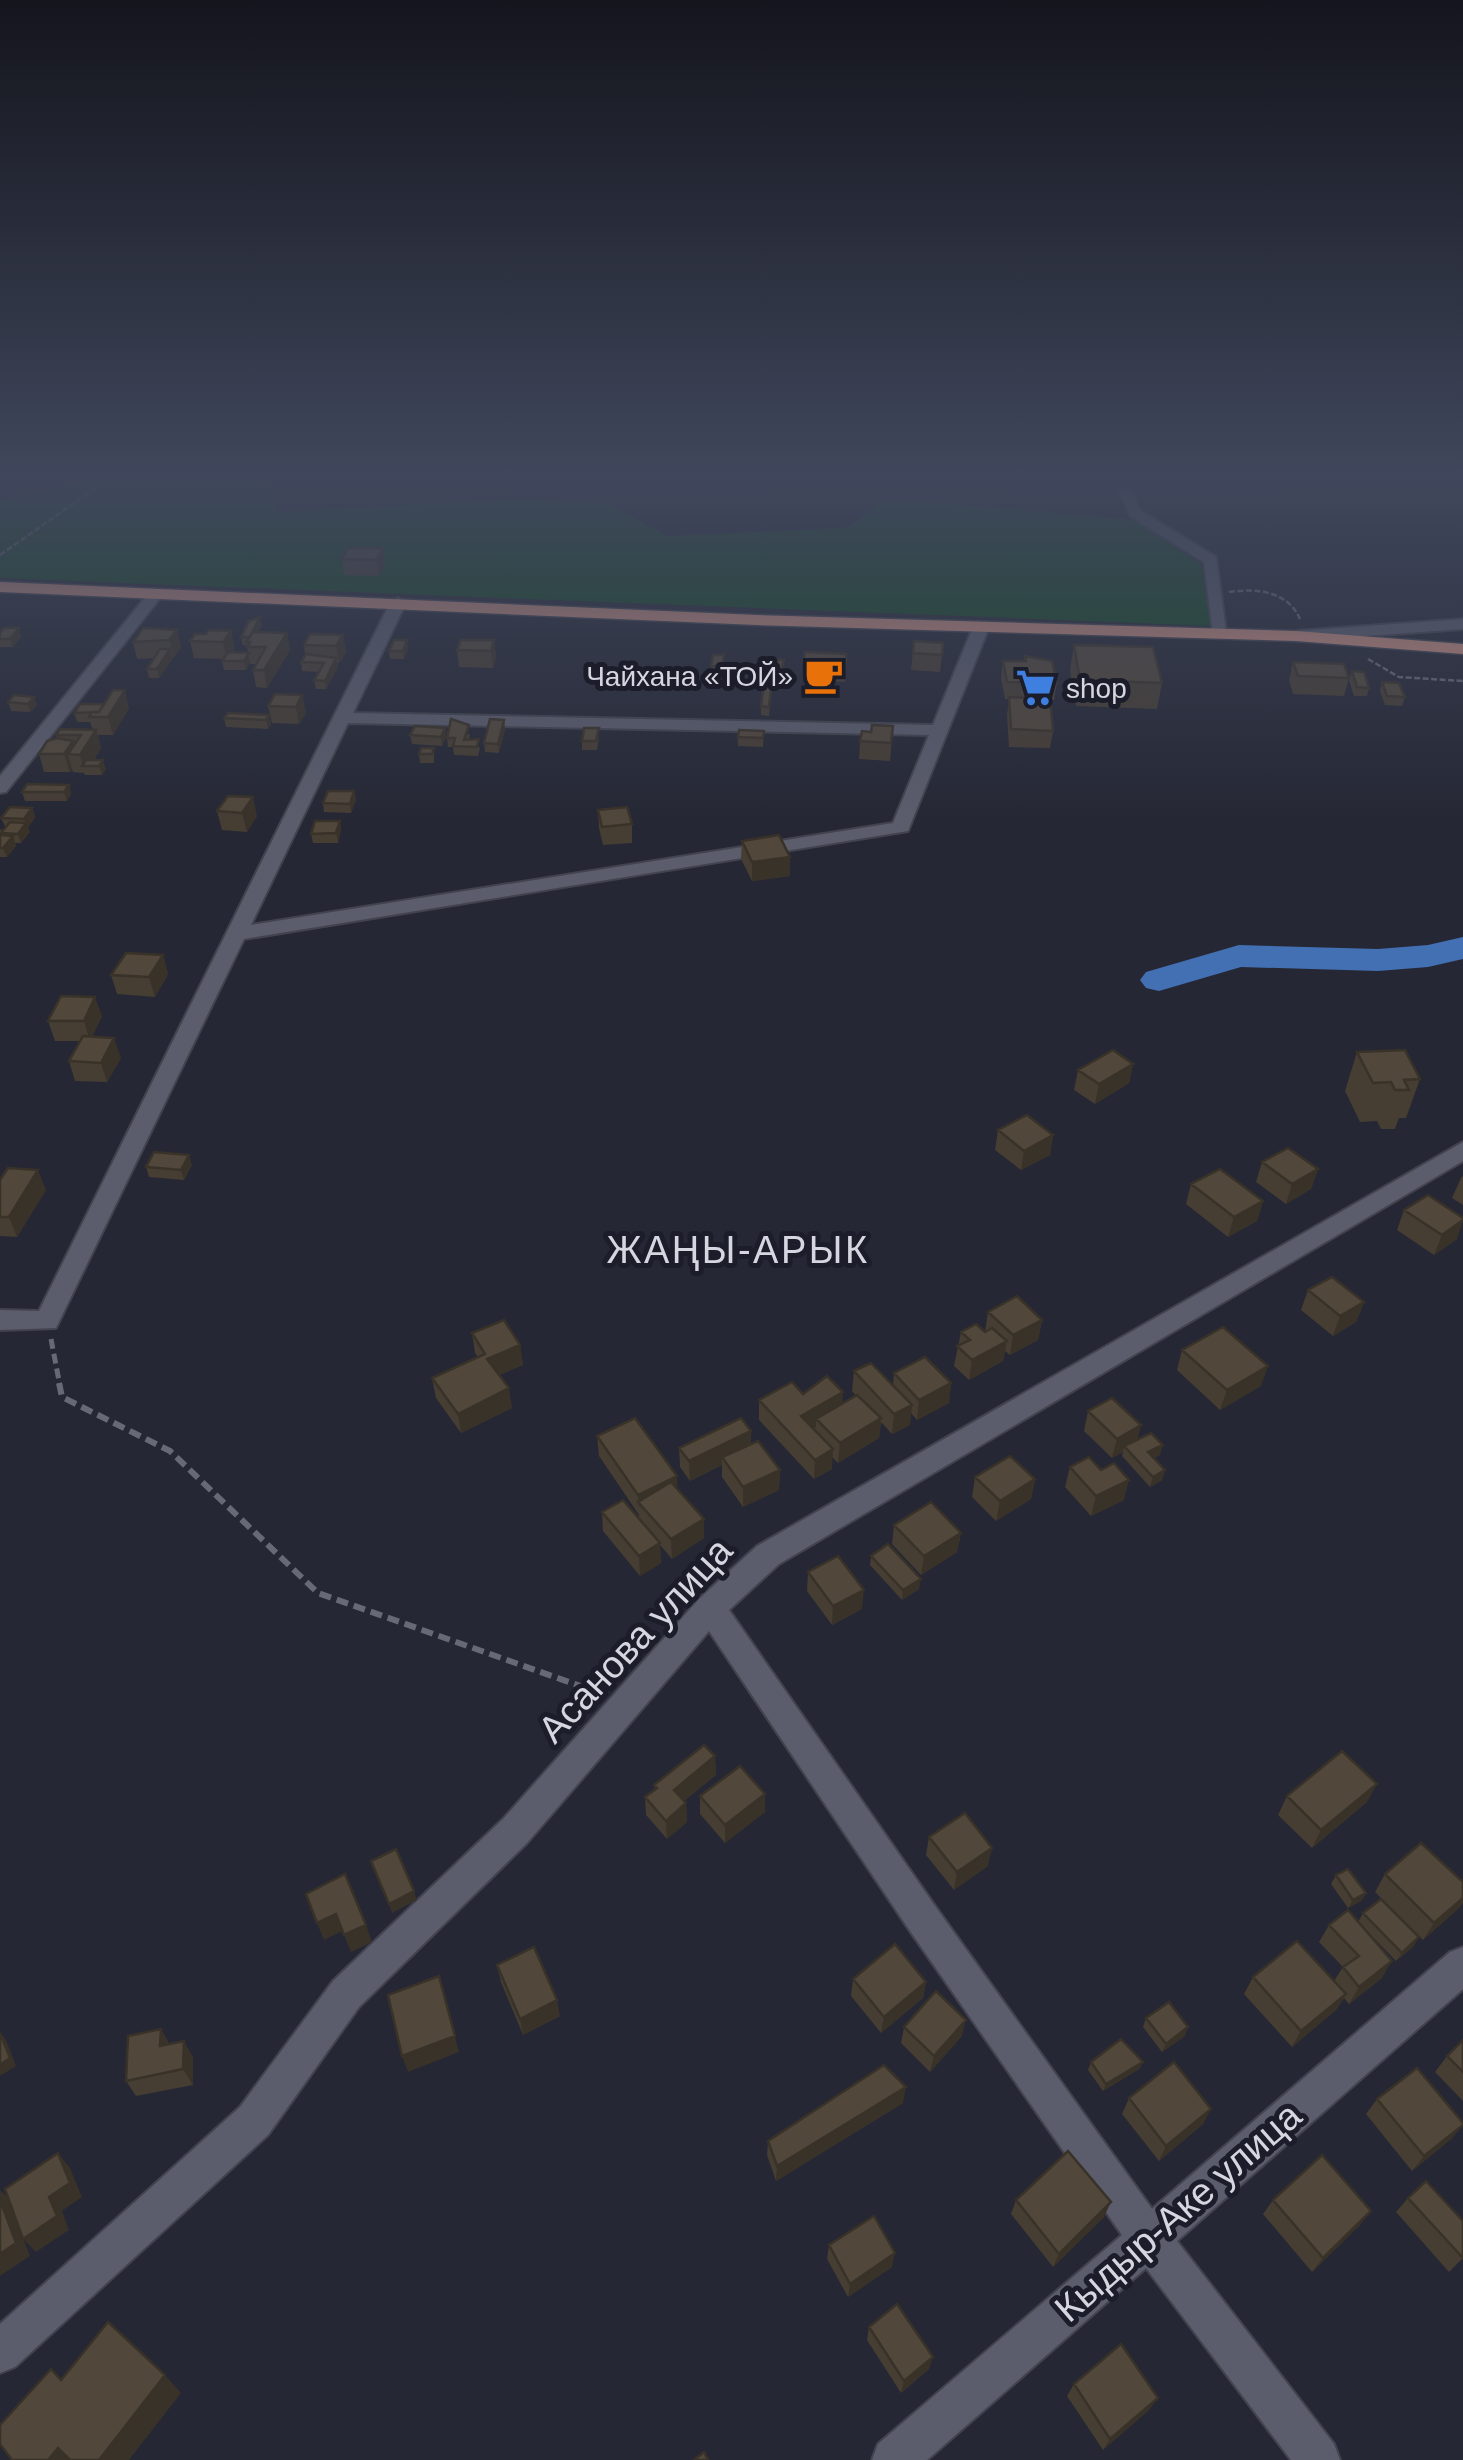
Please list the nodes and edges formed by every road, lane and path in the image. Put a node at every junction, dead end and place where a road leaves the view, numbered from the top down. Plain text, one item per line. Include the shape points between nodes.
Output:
1 (1216, 594) edge
2 (154, 595) edge
3 (212, 595) edge
4 (1267, 595) edge
5 (398, 604) junction
6 (1463, 624) edge
7 (982, 627) junction
8 (1220, 635) junction
9 (1300, 635) junction
10 (1360, 640) junction
11 (1463, 649) edge
12 (1463, 682) edge
13 (341, 718) junction
14 (940, 730) junction
15 (0, 788) edge
16 (235, 934) junction
17 (1463, 1150) edge
18 (0, 1320) edge
19 (47, 1322) junction
20 (710, 1608) junction
21 (627, 1703) junction
22 (1463, 1965) edge
23 (1148, 2237) junction
24 (0, 2352) edge
25 (894, 2460) edge
26 (1318, 2460) edge

1 - 8 street
2 - 15 street
3 - 5 highway
4 - 9 path via 1298,610
5 - 7 highway
5 - 13 street
6 - 9 street
7 - 8 highway
7 - 14 street
8 - 9 highway
9 - 10 highway
10 - 11 highway
10 - 12 path via 1378,670
13 - 14 street
13 - 16 street
14 - 16 street via 901,827
16 - 19 street
17 - 20 street, Асанова улица via 768,1555
18 - 19 street
19 - 21 path via 62,1396 170,1451 318,1593
20 - 21 street, Асанова улица
20 - 23 street
21 - 24 street, Асанова улица via 516,1831 346,1994 254,2120
22 - 23 street, Кыдыр-Аке улица
23 - 25 street, Кыдыр-Аке улица
23 - 26 street

